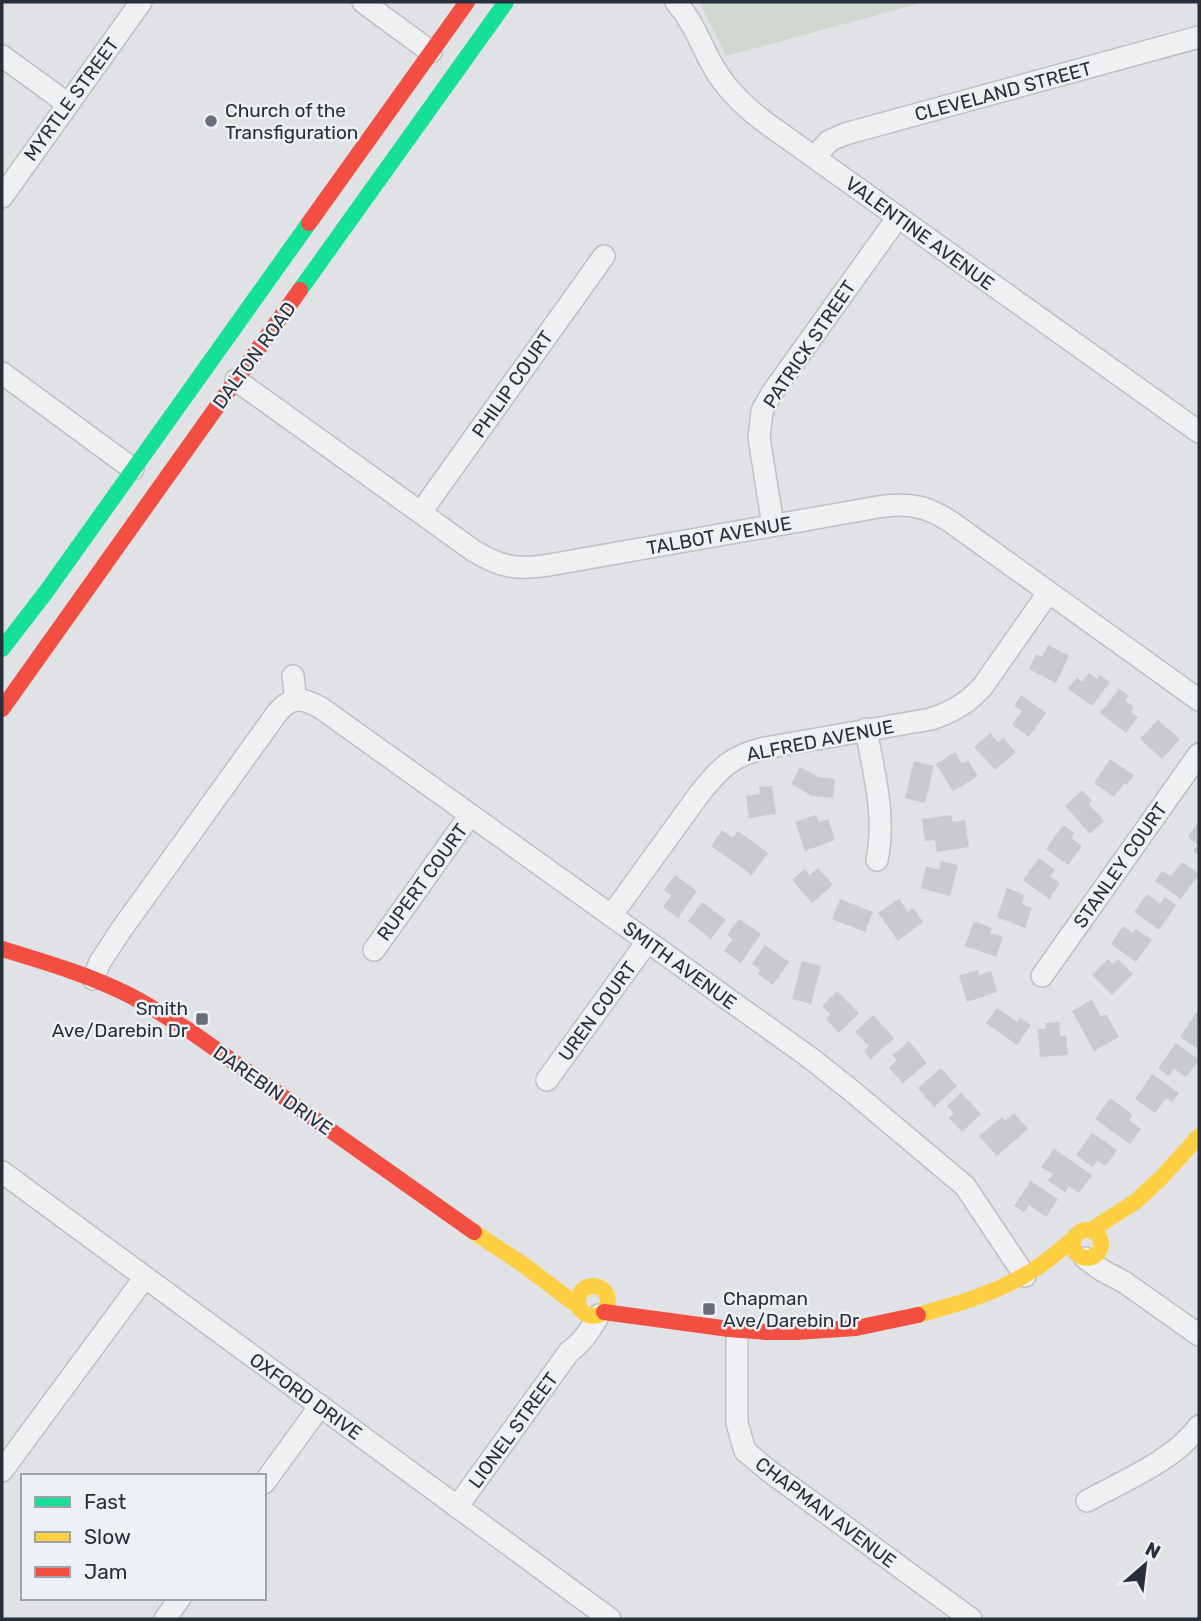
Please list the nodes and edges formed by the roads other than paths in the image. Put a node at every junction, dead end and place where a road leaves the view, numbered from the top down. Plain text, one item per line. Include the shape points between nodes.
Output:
1 (141, 2) edge
2 (363, 2) edge
3 (467, 2) edge
4 (506, 2) edge
5 (676, 2) edge
6 (1199, 37) edge
7 (431, 52) junction
8 (2, 56) edge
9 (68, 104) junction
10 (815, 157) junction
11 (2, 197) edge
12 (898, 217) junction
13 (604, 256) dead end
14 (2, 373) edge
15 (236, 380) junction
16 (1199, 432) edge
17 (133, 469) junction
18 (159, 487) junction
19 (421, 512) junction
20 (773, 525) junction
21 (1048, 593) junction
22 (2, 649) edge
23 (293, 676) dead end
24 (296, 700) junction
25 (1199, 700) edge
26 (2, 709) edge
27 (866, 729) junction
28 (1199, 754) edge
29 (470, 815) junction
30 (877, 860) dead end
31 (611, 916) junction
32 (647, 942) junction
33 (2, 949) edge
34 (374, 950) dead end
35 (1042, 976) dead end
36 (93, 979) junction
37 (547, 1080) dead end
38 (1199, 1136) edge
39 (2, 1172) edge
40 (1092, 1247) junction
41 (525, 1266) junction
42 (1029, 1274) junction
43 (145, 1278) junction
44 (586, 1287) junction
45 (607, 1296) junction
46 (590, 1311) junction
47 (680, 1322) junction
48 (737, 1330) junction
49 (1199, 1335) edge
50 (320, 1406) junction
51 (1199, 1426) edge
52 (2, 1471) edge
53 (266, 1480) edge
54 (1087, 1501) dead end
55 (457, 1507) junction
56 (179, 1600) edge
57 (165, 1619) edge
58 (610, 1619) edge
59 (971, 1619) edge

1 - 9 street, MYRTLE STREET
2 - 7 street
3 - 7 main road, DALTON ROAD
4 - 15 main road, DALTON ROAD
5 - 10 street, VALENTINE AVENUE via 741,104
6 - 10 street, CLEVELAND STREET via 835,138
7 - 17 main road, DALTON ROAD
8 - 9 street
9 - 11 street, MYRTLE STREET
10 - 12 street, VALENTINE AVENUE
12 - 16 street, VALENTINE AVENUE
12 - 20 street, PATRICK STREET via 762,411 761,459
13 - 19 street, PHILIP COURT
14 - 17 street
15 - 18 main road, DALTON ROAD
15 - 19 street, TALBOT AVENUE
17 - 18 main road
17 - 22 main road, DALTON ROAD
18 - 26 main road, DALTON ROAD
19 - 20 street, TALBOT AVENUE via 489,560 515,568
20 - 21 street, TALBOT AVENUE via 884,506 918,506 951,522
21 - 25 street, TALBOT AVENUE
21 - 27 street, ALFRED AVENUE via 974,696 931,719
23 - 24 street
24 - 29 street, SMITH AVENUE via 321,708
24 - 36 street via 277,713 121,930
27 - 30 street via 881,814
27 - 31 street, ALFRED AVENUE via 765,748 728,762 700,793
28 - 35 street, STANLEY COURT
29 - 31 street, SMITH AVENUE
29 - 34 street, RUPERT COURT
31 - 32 street, SMITH AVENUE
32 - 37 street, UREN COURT
32 - 42 street, SMITH AVENUE via 809,1056 956,1178
33 - 36 main road, DAREBIN DRIVE
36 - 41 main road, DAREBIN DRIVE via 190,1031
38 - 40 main road, DAREBIN DRIVE
39 - 43 street, OXFORD DRIVE
40 - 42 main road, DAREBIN DRIVE
40 - 42 main road, DAREBIN DRIVE via 1075,1251 1073,1240
40 - 49 street via 1103,1271
41 - 44 main road, DAREBIN DRIVE
41 - 46 main road, DAREBIN DRIVE
42 - 48 main road, DAREBIN DRIVE via 951,1306 888,1322 816,1332
43 - 50 street, OXFORD DRIVE
43 - 52 street
44 - 45 main road via 599,1287
44 - 46 main road via 578,1301
45 - 46 main road via 608,1304
45 - 47 main road, DAREBIN DRIVE
46 - 47 main road, DAREBIN DRIVE
46 - 55 street, LIONEL STREET via 587,1335 569,1352
47 - 48 main road, DAREBIN DRIVE
48 - 59 street, CHAPMAN AVENUE via 737,1423 745,1451
50 - 53 street
50 - 55 street, OXFORD DRIVE
51 - 54 street via 1183,1446
55 - 58 street, OXFORD DRIVE
56 - 57 street

